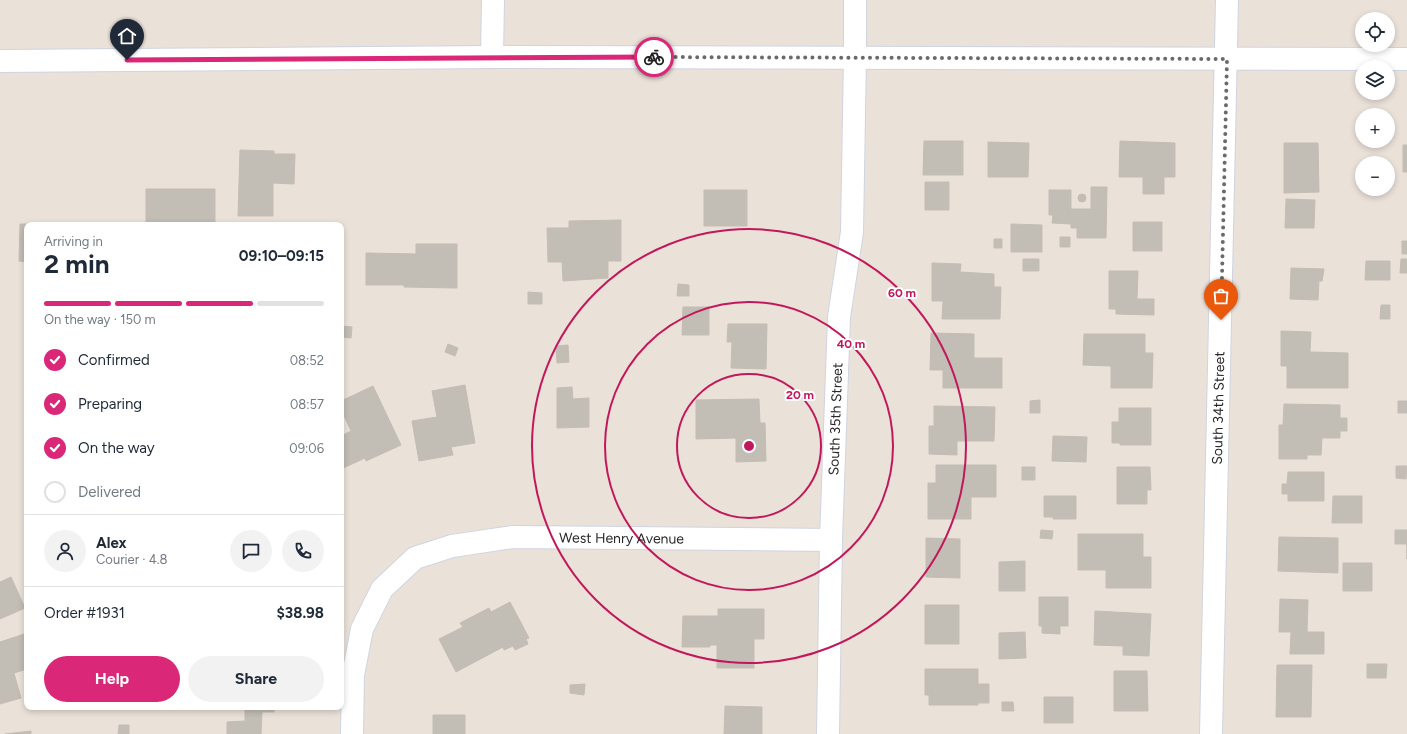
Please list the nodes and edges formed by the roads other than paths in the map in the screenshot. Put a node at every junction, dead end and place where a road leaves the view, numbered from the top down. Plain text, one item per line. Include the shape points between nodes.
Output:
1 (493, 0) edge
2 (855, 0) edge
3 (1227, 0) edge
4 (492, 57) junction
5 (855, 57) junction
6 (1227, 59) junction
7 (1407, 59) edge
8 (0, 61) edge
9 (831, 540) junction
10 (352, 734) edge
11 (828, 734) edge
12 (1211, 734) edge

1 - 4 street
2 - 5 street, South 35th Street
3 - 6 street, South 34th Street
4 - 5 street
4 - 8 street
5 - 6 street
5 - 9 street, South 35th Street via 852,232 839,317
6 - 7 street
6 - 12 street, South 34th Street
9 - 10 street, West Henry Avenue via 513,537 452,546 415,558 382,589 362,629 352,675
9 - 11 street, South 35th Street

